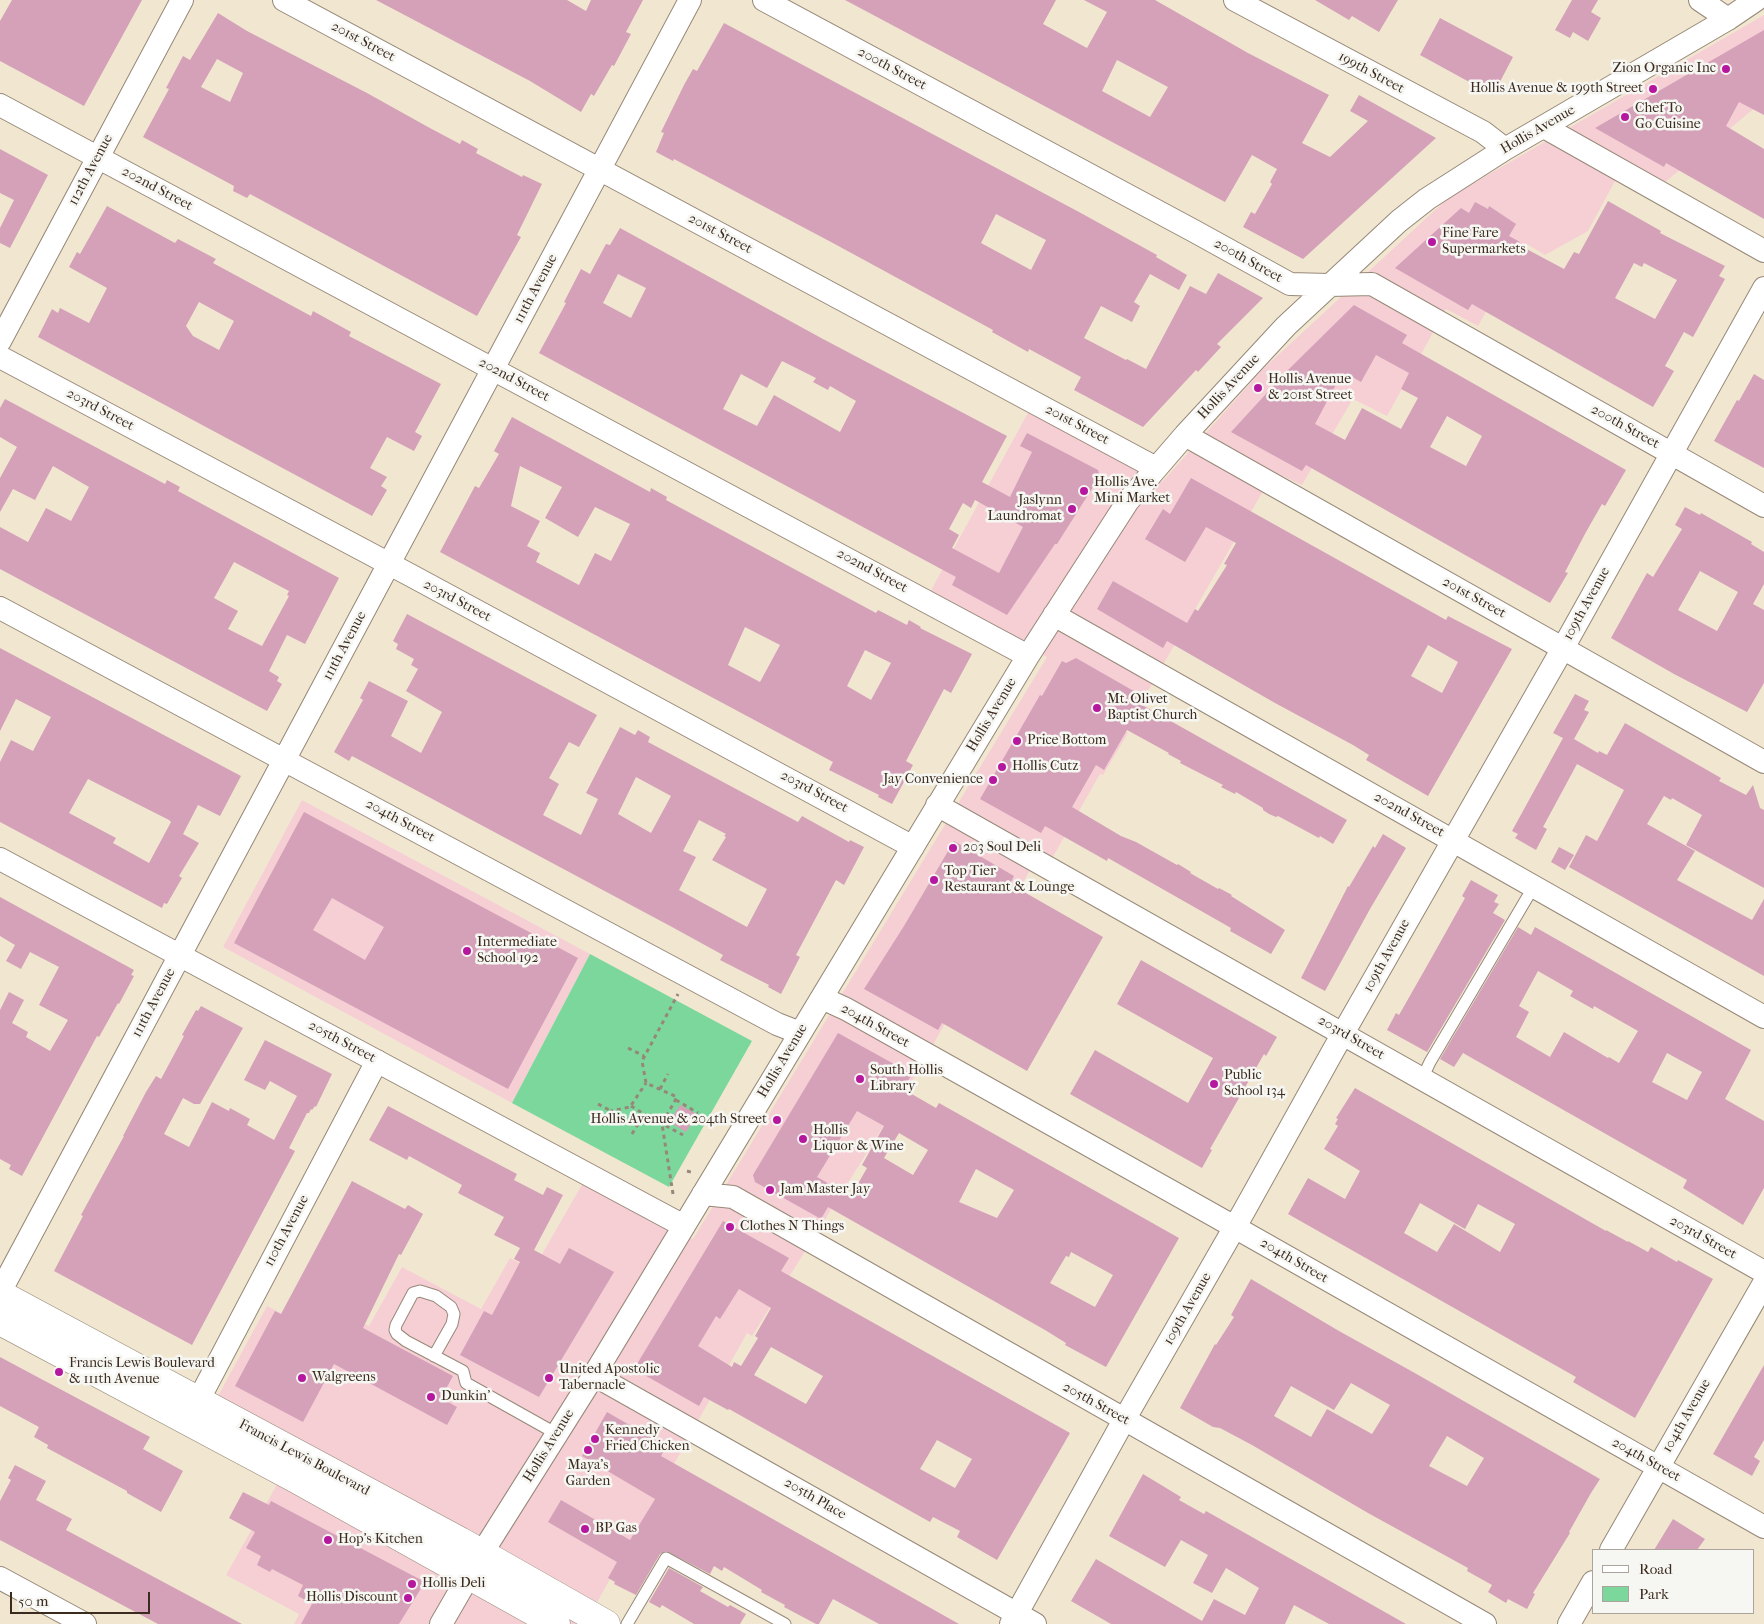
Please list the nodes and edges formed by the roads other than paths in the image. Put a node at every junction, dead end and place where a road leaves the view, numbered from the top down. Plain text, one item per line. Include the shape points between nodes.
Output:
1 (182, 0) edge
2 (284, 0) edge
3 (690, 0) edge
4 (764, 0) edge
5 (1235, 0) edge
6 (1700, 0) edge
7 (1756, 0) edge
8 (1728, 19) junction
9 (0, 105) edge
10 (1544, 127) junction
11 (1505, 149) junction
12 (98, 158) junction
13 (600, 169) junction
14 (1764, 251) edge
15 (1329, 285) junction
16 (1764, 288) edge
17 (0, 341) edge
18 (0, 357) edge
19 (494, 369) junction
20 (1185, 435) junction
21 (1672, 453) junction
22 (1156, 468) junction
23 (1764, 506) edge
24 (389, 564) junction
25 (0, 608) edge
26 (1054, 615) junction
27 (1562, 648) junction
28 (1028, 656) junction
29 (284, 760) junction
30 (1764, 762) edge
31 (937, 805) junction
32 (1452, 840) junction
33 (913, 847) junction
34 (0, 859) edge
35 (1534, 886) junction
36 (180, 955) junction
37 (822, 998) junction
38 (1764, 1017) edge
39 (800, 1033) junction
40 (1342, 1034) junction
41 (377, 1061) junction
42 (1422, 1079) junction
43 (703, 1194) junction
44 (684, 1226) junction
45 (1235, 1227) junction
46 (1764, 1272) edge
47 (1764, 1283) edge
48 (0, 1293) edge
49 (0, 1322) edge
50 (434, 1356) junction
51 (594, 1375) junction
52 (198, 1401) junction
53 (1124, 1420) junction
54 (557, 1434) junction
55 (1657, 1467) junction
56 (1764, 1527) edge
57 (1611, 1549) edge
58 (475, 1565) junction
59 (0, 1578) edge
60 (1592, 1584) edge
61 (1021, 1620) edge
62 (85, 1624) edge
63 (441, 1624) edge
64 (556, 1624) edge
65 (606, 1624) edge
66 (628, 1624) edge
67 (785, 1624) edge
68 (1485, 1624) edge
69 (1569, 1624) edge

1 - 12 street, 112th Avenue
2 - 13 street, 201st Street
3 - 13 street, 111th Avenue
4 - 15 street, 200th Street via 1290,284
5 - 11 street, 199th Street via 1483,132
6 - 8 street
7 - 8 street, Hollis Avenue
8 - 10 street, Hollis Avenue
9 - 12 street, 202nd Street
10 - 11 street, Hollis Avenue
10 - 14 street
11 - 15 street, Hollis Avenue via 1427,199
12 - 17 street, 112th Avenue
12 - 19 street, 202nd Street
13 - 19 street, 111th Avenue
13 - 22 street, 201st Street
15 - 20 street, Hollis Avenue via 1286,326
15 - 21 street, 200th Street via 1372,284
16 - 21 street, 109th Avenue
18 - 24 street, 203rd Street
19 - 24 street, 111th Avenue
19 - 28 street, 202nd Street
20 - 22 street, Hollis Avenue
20 - 27 street, 201st Street
21 - 23 street, 200th Street
21 - 27 street, 109th Avenue
22 - 26 street, Hollis Avenue via 1128,501
24 - 29 street, 111th Avenue
24 - 33 street, 203rd Street
25 - 29 street, 204th Street
26 - 28 street, Hollis Avenue
26 - 32 street, 202nd Street
27 - 30 street, 201st Street
27 - 32 street, 109th Avenue
28 - 31 street, Hollis Avenue
29 - 36 street, 111th Avenue
29 - 39 street, 204th Street via 777,1024
31 - 33 street, Hollis Avenue
31 - 40 street, 203rd Street
32 - 35 street, 202nd Street
32 - 40 street, 109th Avenue
33 - 37 street, Hollis Avenue
34 - 36 street, 205th Street
35 - 38 street, 202nd Street
35 - 42 lane
36 - 41 street, 205th Street
36 - 48 street, 111th Avenue
37 - 39 street, Hollis Avenue
37 - 45 street, 204th Street
39 - 43 street, Hollis Avenue
40 - 42 street, 203rd Street
40 - 45 street, 109th Avenue
41 - 44 street, 205th Street
41 - 52 street, 110th Avenue
42 - 46 street, 203rd Street
43 - 44 street, Hollis Avenue
43 - 53 street, 205th Street via 733,1197
44 - 51 street, Hollis Avenue
45 - 53 street, 109th Avenue
45 - 55 street, 204th Street
47 - 55 street, 104th Avenue
48 - 52 main road, Francis Lewis Boulevard
49 - 58 main road, Francis Lewis Boulevard via 287,1475
50 - 50 lane via 454,1314 451,1307 436,1296 420,1291 413,1294 394,1330 406,1341
50 - 54 lane via 463,1371 466,1383
51 - 54 street, Hollis Avenue
51 - 61 street, 205th Place
52 - 58 main road, Francis Lewis Boulevard
53 - 61 street, 109th Avenue
53 - 68 street, 205th Street
54 - 58 street, Hollis Avenue
55 - 56 street, 204th Street
55 - 57 street, 104th Avenue
58 - 63 street, Hollis Avenue
58 - 64 main road, Francis Lewis Boulevard
58 - 65 main road, Francis Lewis Boulevard
59 - 62 street
60 - 69 street
66 - 67 lane via 666,1558

